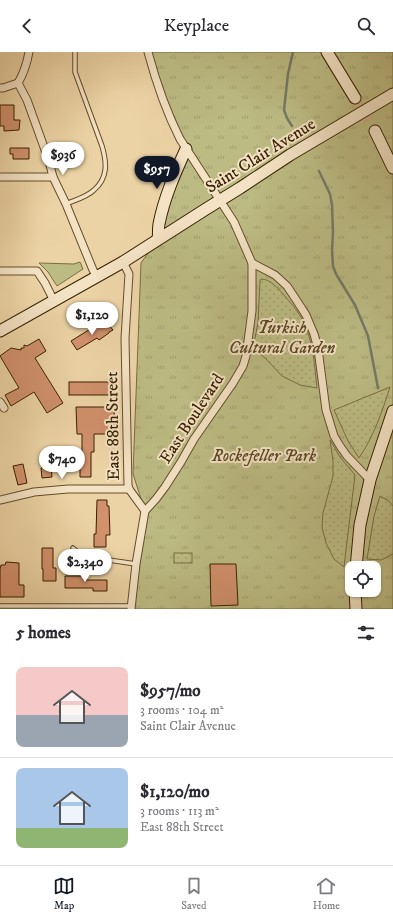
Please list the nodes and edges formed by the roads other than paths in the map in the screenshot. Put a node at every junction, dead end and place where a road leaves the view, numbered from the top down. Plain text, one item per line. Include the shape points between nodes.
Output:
1 (29, 52) edge
2 (75, 52) edge
3 (148, 52) edge
4 (327, 52) edge
5 (18, 83) junction
6 (0, 88) edge
7 (393, 94) edge
8 (355, 98) tunnel mouth
9 (375, 131) tunnel mouth
10 (186, 149) junction
11 (393, 168) edge
12 (0, 177) edge
13 (53, 177) junction
14 (220, 201) junction
15 (66, 204) junction
16 (158, 239) junction
17 (123, 262) junction
18 (252, 263) junction
19 (0, 271) edge
20 (97, 277) junction
21 (54, 301) junction
22 (0, 332) edge
23 (393, 411) edge
24 (370, 480) junction
25 (129, 489) junction
26 (0, 500) edge
27 (145, 511) junction
28 (73, 548) dead end
29 (357, 561) edge
30 (136, 564) junction
31 (355, 597) edge
32 (0, 606) edge
33 (131, 608) edge
34 (356, 609) edge

1 - 5 street
2 - 15 lane via 75,72 106,157 106,167 104,177 94,191
3 - 10 street, East Boulevard via 164,104
4 - 8 main road
5 - 6 street
5 - 13 street via 27,100
7 - 14 main road, Saint Clair Avenue via 290,155
9 - 11 main road
10 - 14 street, East Boulevard
10 - 16 main road via 167,195 159,224
12 - 13 street
13 - 15 street
14 - 16 main road, Saint Clair Avenue
14 - 18 street, East Boulevard via 238,230
15 - 20 street
16 - 17 main road, Saint Clair Avenue
17 - 20 main road, Saint Clair Avenue
17 - 25 street, East 88th Street via 129,274 125,338
18 - 24 street via 275,275 287,286 306,315 318,350 326,410 334,436 347,456
18 - 27 street, East Boulevard via 252,311 243,366 165,487
19 - 21 street via 37,271
20 - 21 main road, Saint Clair Avenue
21 - 22 main road, Saint Clair Avenue
23 - 24 main road
24 - 29 main road via 360,525
25 - 26 street via 68,489 34,492
25 - 27 street, East 88th Street
27 - 30 street
28 - 30 lane via 88,557
30 - 33 street
31 - 34 main road
32 - 33 lane

